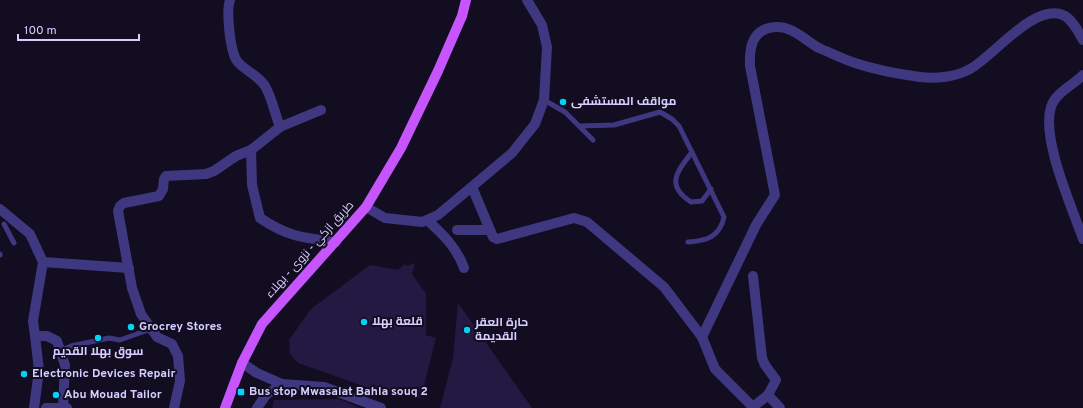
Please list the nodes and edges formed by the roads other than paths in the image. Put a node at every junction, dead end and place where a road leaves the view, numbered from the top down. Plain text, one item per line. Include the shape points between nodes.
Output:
1 (230, 0) edge
2 (466, 0) edge
3 (527, 0) edge
4 (1083, 40) edge
5 (1083, 75) edge
6 (544, 100) junction
7 (321, 110) dead end
8 (580, 126) junction
9 (280, 127) junction
10 (593, 140) dead end
11 (251, 150) junction
12 (692, 152) junction
13 (472, 187) junction
14 (711, 189) junction
15 (366, 207) junction
16 (0, 208) edge
17 (427, 220) junction
18 (15, 221) junction
19 (2, 225) edge
20 (457, 230) dead end
21 (490, 230) junction
22 (1083, 239) edge
23 (336, 242) junction
24 (688, 242) dead end
25 (14, 243) dead end
26 (43, 262) junction
27 (129, 268) junction
28 (464, 268) dead end
29 (754, 276) dead end
30 (151, 329) junction
31 (34, 336) junction
32 (702, 337) junction
33 (60, 351) junction
34 (242, 363) junction
35 (282, 384) junction
36 (768, 395) junction
37 (65, 407) edge
38 (753, 407) edge
39 (34, 408) edge
40 (46, 408) edge
41 (174, 408) edge
42 (225, 408) edge
43 (257, 408) edge
44 (381, 408) edge
45 (780, 408) edge

1 - 9 street via 228,15 233,53 236,60 265,86
2 - 15 main road, طريق ازكي - نزوى - بهلاء via 459,22 404,141
3 - 6 street via 542,25 547,47
4 - 32 street via 1064,15 1051,12 1035,17 1008,36 970,69 951,76 929,78 894,74 855,63 818,47 791,30 777,26 764,29 754,38 749,51 750,66 776,195 756,225
5 - 22 street via 1061,93 1051,106 1049,123 1060,174
6 - 8 lane via 565,112
6 - 13 street via 535,124 512,153
7 - 9 street
8 - 10 lane
8 - 12 lane via 614,125 660,112 679,126
9 - 11 street
11 - 23 street via 252,185 260,218 277,230 294,237
11 - 27 street via 206,174 166,176 159,196 120,206 118,211
12 - 14 lane
12 - 14 lane via 679,169 675,187 691,202 702,201
13 - 17 street via 438,215
13 - 21 street
14 - 24 lane via 723,212 723,223 715,236
15 - 17 street via 385,218 422,222
15 - 23 main road, طريق ازكي - نزوى - بهلاء
16 - 18 street
17 - 28 street via 444,236
18 - 19 lane
18 - 26 street via 30,234
19 - 25 lane
20 - 21 street
21 - 32 street via 493,237 501,239 567,219 581,219 664,287
23 - 34 main road, طريق ازكي - نزوى - بهلاء via 262,324
26 - 27 street
26 - 31 street via 33,321
27 - 30 street via 140,314
29 - 36 street via 762,358 776,380
30 - 33 lane via 120,340 109,338 71,346
30 - 41 street via 157,337 172,344 178,356 180,381
31 - 33 street via 47,336 57,341
31 - 39 street via 39,370
32 - 38 street via 715,369
33 - 37 street via 65,365
34 - 35 street
34 - 42 main road, طريق ازكي - نزوى - بهلاء
35 - 43 street via 266,395
35 - 44 street via 324,387
36 - 38 street
36 - 45 street
37 - 40 street

